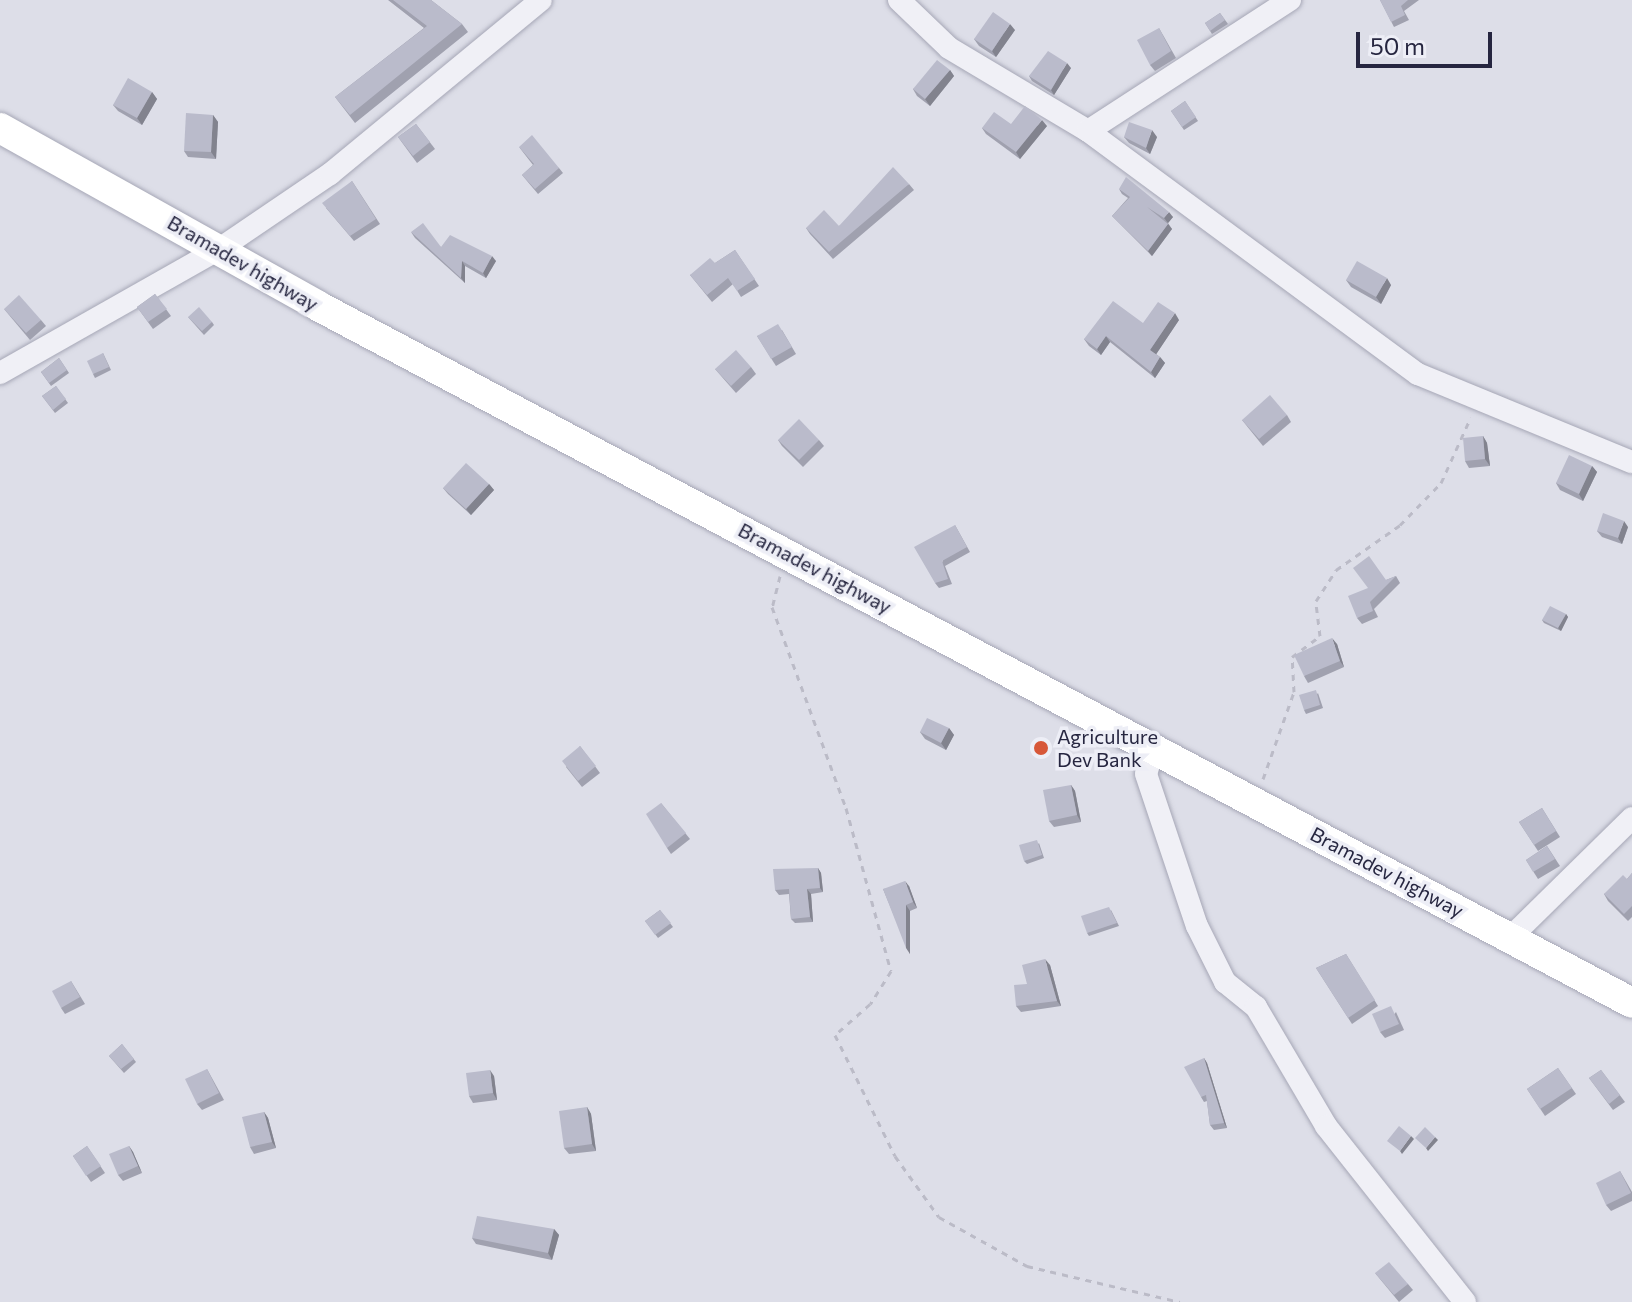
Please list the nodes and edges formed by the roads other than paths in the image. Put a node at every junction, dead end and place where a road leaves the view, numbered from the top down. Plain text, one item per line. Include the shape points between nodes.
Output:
1 (541, 0) edge
2 (899, 0) edge
3 (1290, 0) edge
4 (0, 128) edge
5 (1088, 131) junction
6 (221, 248) junction
7 (0, 373) edge
8 (1632, 462) edge
9 (1154, 748) junction
10 (1632, 818) edge
11 (1510, 938) junction
12 (1632, 1003) edge
13 (1465, 1302) edge

1 - 6 street via 330,174
2 - 5 street via 949,48
3 - 5 street
4 - 6 street, Bramadev highway
5 - 8 street via 1418,374
6 - 7 street
6 - 9 street, Bramadev highway
9 - 11 street, Bramadev highway
9 - 13 street via 1146,774 1197,926 1225,982 1256,1007 1326,1126
10 - 11 street
11 - 12 street, Bramadev highway

